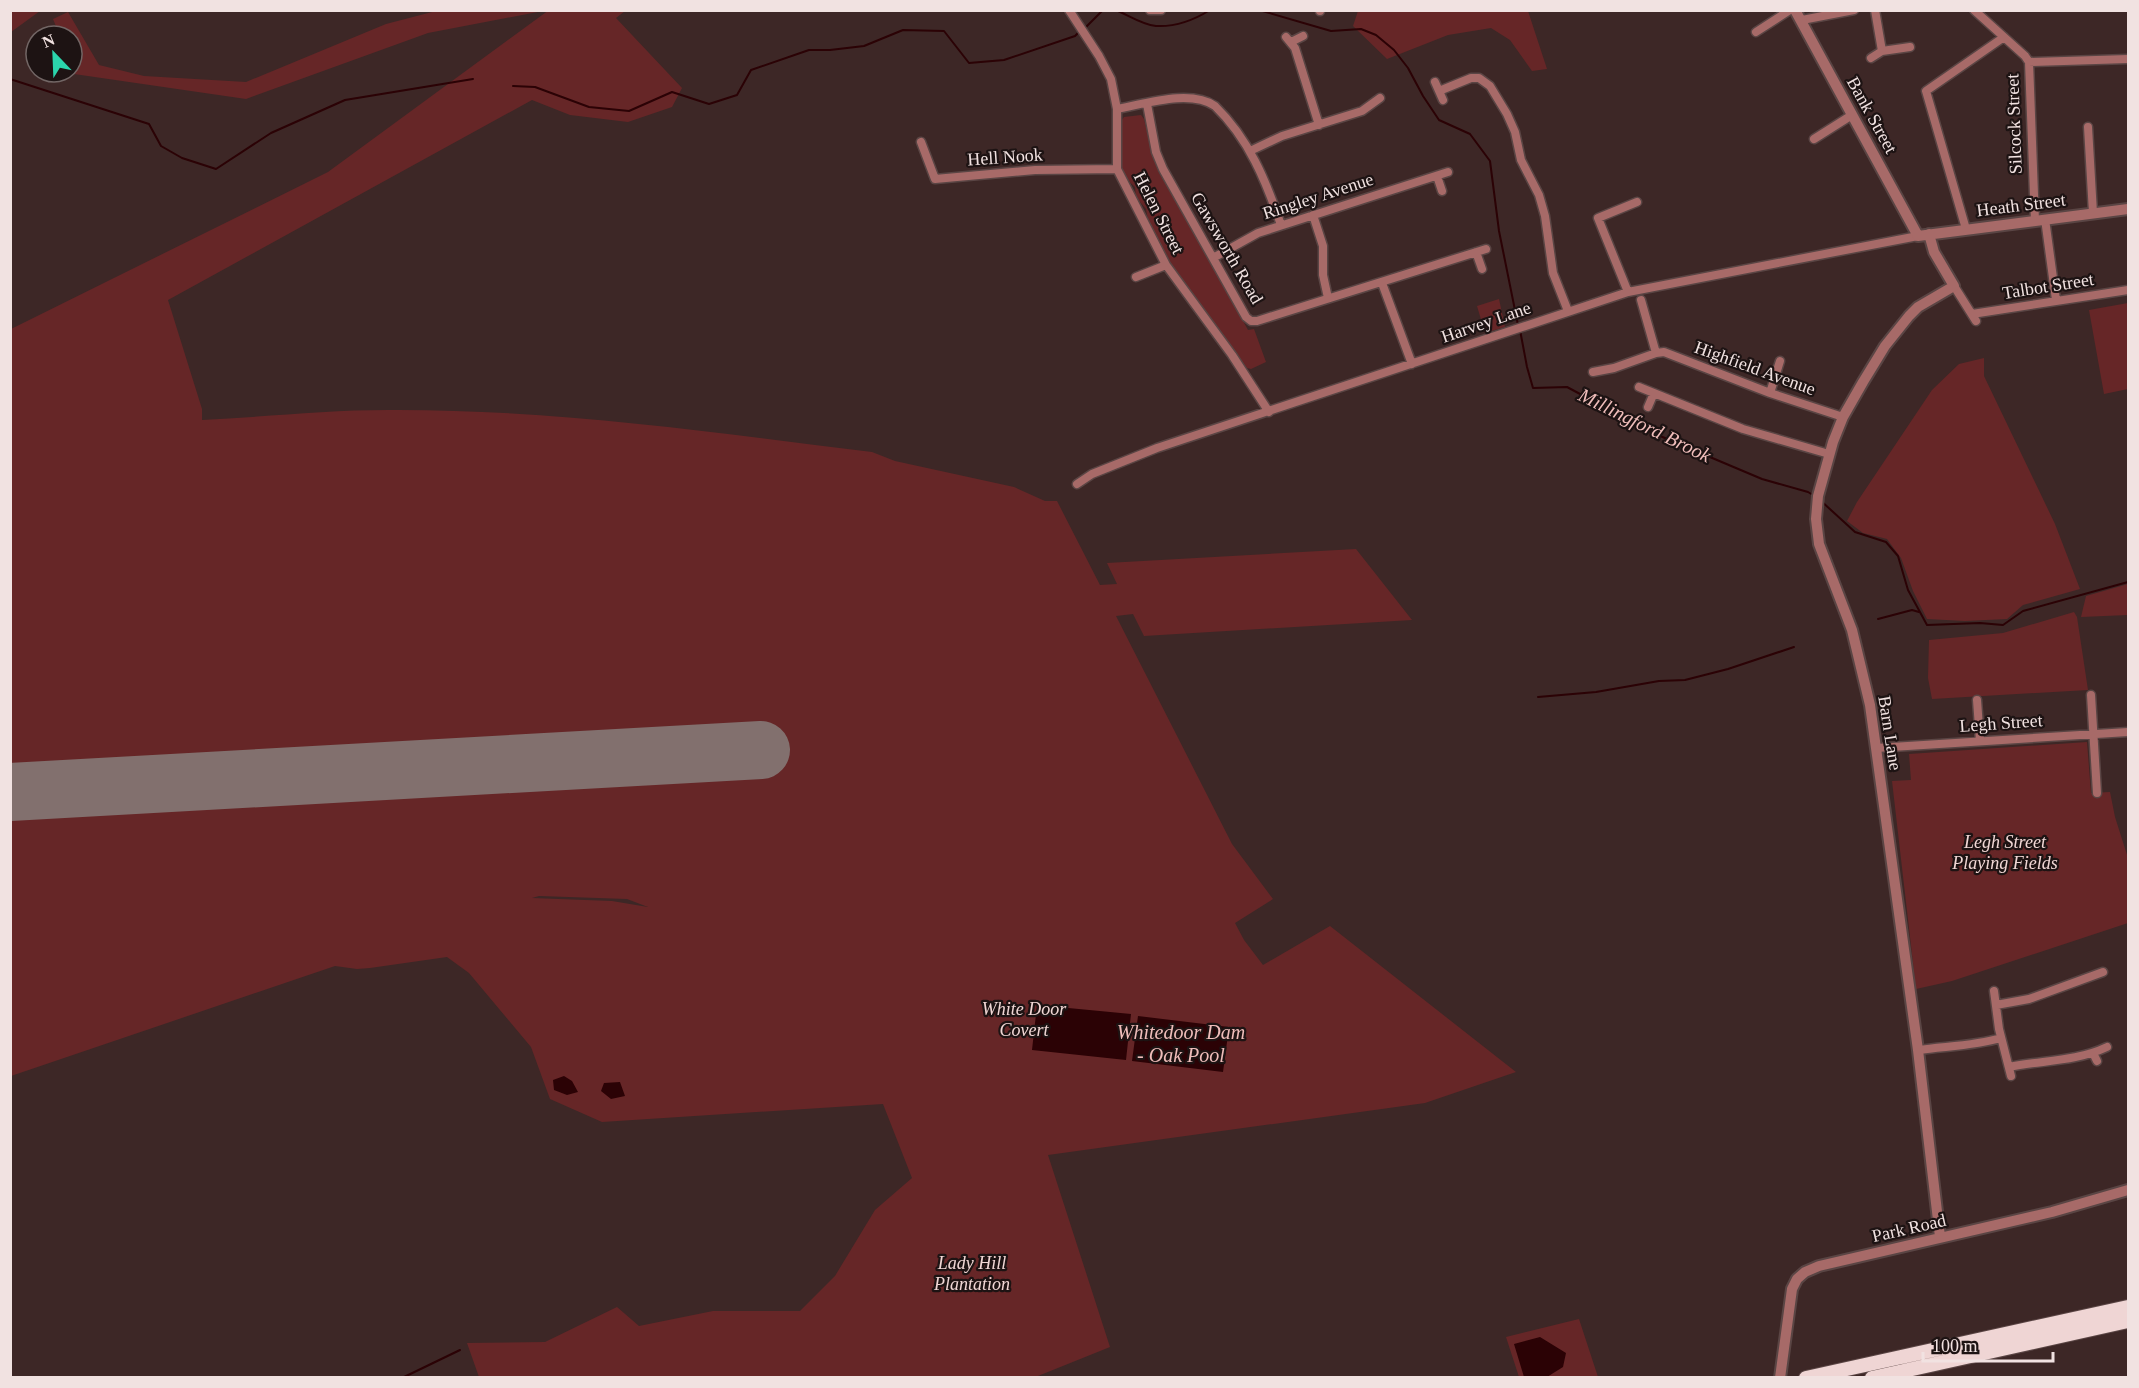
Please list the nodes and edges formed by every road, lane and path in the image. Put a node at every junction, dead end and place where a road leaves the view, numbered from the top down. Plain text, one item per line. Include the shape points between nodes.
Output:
1 (1069, 10) edge
2 (1150, 10) edge
3 (1161, 10) edge
4 (1790, 10) edge
5 (1854, 10) edge
6 (1875, 10) edge
7 (1974, 10) edge
8 (1799, 15) edge
9 (1756, 32) dead end
10 (1303, 36) dead end
11 (2004, 37) junction
12 (1910, 47) dead end
13 (1882, 51) junction
14 (1871, 58) dead end
15 (2128, 59) edge
16 (2029, 62) junction
17 (1297, 64) junction
18 (1311, 68) dead end
19 (1380, 98) dead end
20 (1443, 100) dead end
21 (1146, 104) junction
22 (1117, 109) junction
23 (1852, 115) junction
24 (1319, 125) junction
25 (2088, 127) dead end
26 (1814, 139) dead end
27 (921, 142) dead end
28 (1250, 151) junction
29 (1117, 169) junction
30 (1448, 172) dead end
31 (1437, 176) junction
32 (1442, 191) dead end
33 (1636, 202) dead end
34 (2128, 210) edge
35 (2093, 213) junction
36 (1312, 215) junction
37 (2040, 220) junction
38 (1281, 225) junction
39 (1966, 229) junction
40 (1924, 235) junction
41 (1486, 249) dead end
42 (1476, 252) junction
43 (1213, 258) junction
44 (1166, 266) junction
45 (1482, 269) dead end
46 (1136, 277) dead end
47 (1382, 283) junction
48 (1954, 286) junction
49 (2128, 290) edge
50 (1628, 292) junction
51 (1328, 298) junction
52 (1641, 300) dead end
53 (2056, 300) junction
54 (1568, 311) junction
55 (1656, 353) junction
56 (1780, 361) dead end
57 (1412, 364) junction
58 (1593, 372) dead end
59 (1639, 387) dead end
60 (1654, 393) junction
61 (1770, 393) junction
62 (1648, 407) dead end
63 (1269, 412) junction
64 (1843, 417) junction
65 (1829, 454) junction
66 (1077, 484) dead end
67 (2091, 695) dead end
68 (1977, 700) dead end
69 (2128, 732) edge
70 (2094, 734) junction
71 (1980, 741) junction
72 (1876, 748) junction
73 (2097, 793) dead end
74 (2103, 972) dead end
75 (1994, 991) dead end
76 (1996, 1005) junction
77 (2001, 1038) junction
78 (2107, 1047) dead end
79 (1918, 1050) junction
80 (2128, 1190) edge
81 (1940, 1237) junction
82 (2128, 1307) edge
83 (2128, 1321) edge
84 (1780, 1377) edge
85 (1806, 1377) edge
86 (1872, 1377) edge

1 - 22 street, Helen Street via 1111,79
2 - 3 street
4 - 9 street
5 - 8 street
6 - 13 street
7 - 11 street
8 - 23 street, Bank Street
10 - 17 street via 1288,39 1295,48
11 - 16 street
11 - 39 street via 1926,91
12 - 13 street
13 - 14 street
15 - 16 street
16 - 37 street, Silcock Street
17 - 18 street
17 - 24 street
19 - 24 street via 1362,111
20 - 54 street via 1437,86 1479,78 1490,86 1507,114 1521,160 1543,204 1550,262
21 - 22 street
21 - 28 street via 1188,98 1207,100
21 - 43 street, Gawsworth Road via 1163,169
22 - 29 street, Helen Street
23 - 26 street
23 - 40 street, Bank Street
24 - 28 street
25 - 35 street
27 - 29 street, Hell Nook via 935,178 1035,170
28 - 38 street
29 - 44 street, Helen Street
30 - 31 street, Ringley Avenue
31 - 32 street
31 - 36 street, Ringley Avenue
33 - 50 street via 1598,218
34 - 35 street, Heath Street
35 - 37 street, Heath Street
36 - 38 street, Ringley Avenue
36 - 51 street via 1323,246
37 - 39 street, Heath Street
37 - 53 street, Silcock Street
38 - 43 street, Ringley Avenue
39 - 40 street, Heath Street
40 - 48 street, Bank Street
40 - 50 street, Harvey Lane
41 - 42 street, Gawsworth Road
42 - 45 street
42 - 47 street, Gawsworth Road
43 - 51 street, Gawsworth Road via 1251,321
44 - 46 street
44 - 63 street, Helen Street
47 - 51 street, Gawsworth Road
47 - 57 street
48 - 53 street, Talbot Street via 1974,318
48 - 64 street, Barn Lane via 1918,307 1900,326
49 - 53 street, Talbot Street
50 - 54 street, Harvey Lane
52 - 55 street
54 - 57 street, Harvey Lane
55 - 58 street
55 - 61 street, Highfield Avenue via 1664,352
56 - 61 street
57 - 63 street, Harvey Lane
59 - 60 street
60 - 62 street
60 - 65 street via 1743,429
61 - 64 street, Highfield Avenue
63 - 66 street, Harvey Lane via 1157,448
64 - 65 street, Barn Lane
65 - 72 street, Barn Lane via 1817,501 1820,544 1860,658
67 - 70 street
68 - 71 street
69 - 70 street, Legh Street
70 - 71 street, Legh Street
70 - 73 street
71 - 72 street, Legh Street
72 - 79 street, Barn Lane
74 - 76 street via 2089,972 2029,999
75 - 76 street
76 - 77 street
77 - 78 street via 2010,1071 2095,1057
77 - 79 street
79 - 81 street, Barn Lane
80 - 81 street, Park Road
81 - 84 street, Park Road via 1805,1272 1792,1289
82 - 85 highway
83 - 86 highway

